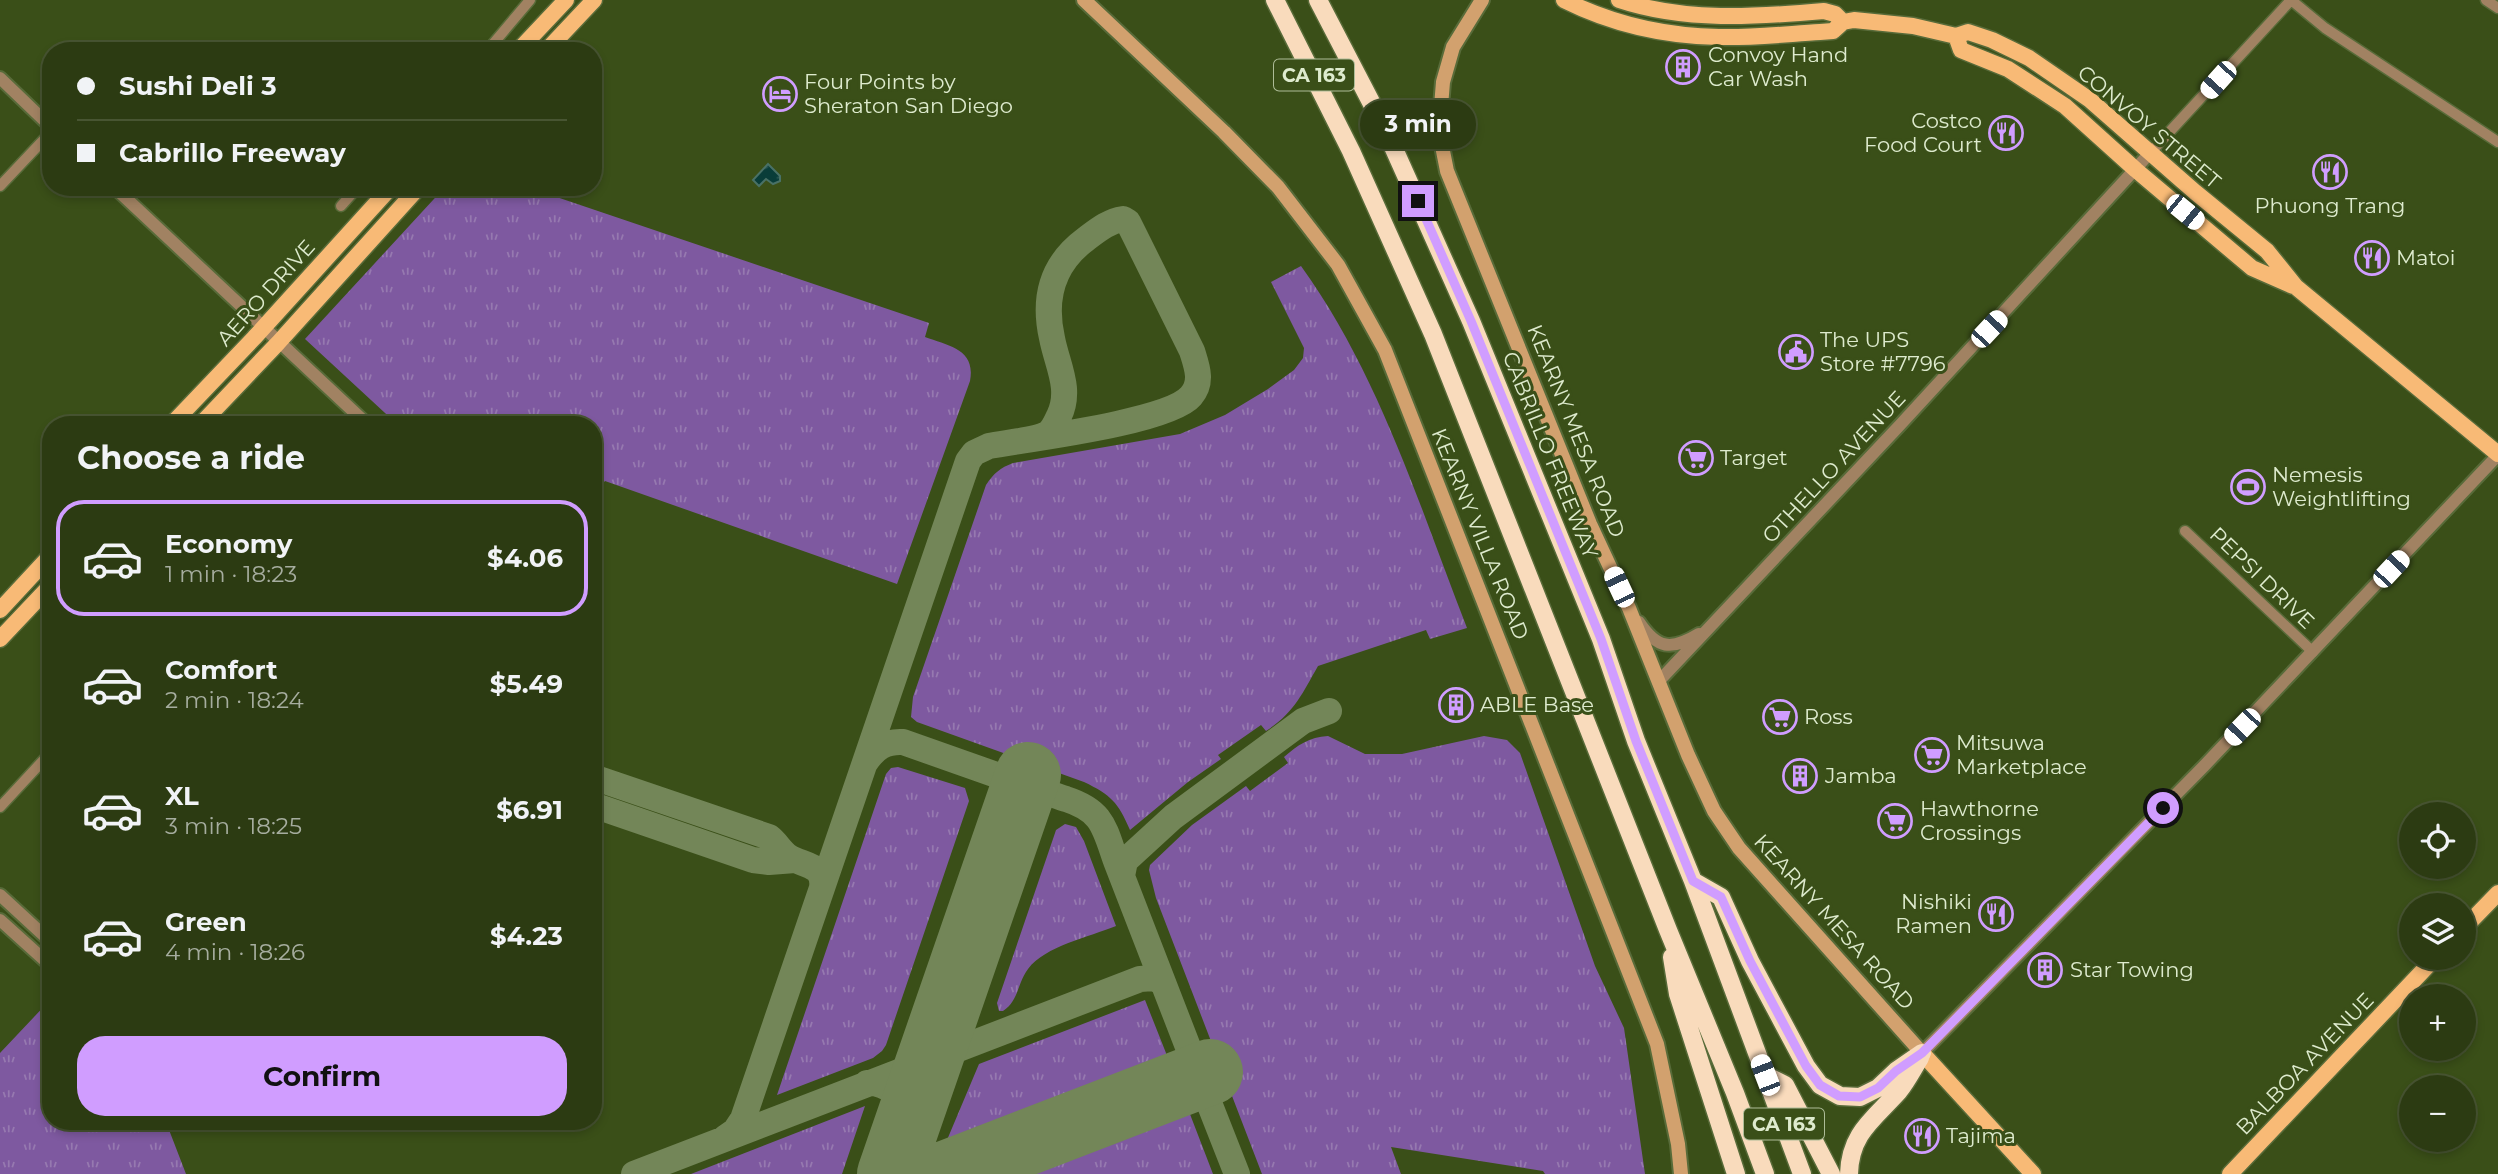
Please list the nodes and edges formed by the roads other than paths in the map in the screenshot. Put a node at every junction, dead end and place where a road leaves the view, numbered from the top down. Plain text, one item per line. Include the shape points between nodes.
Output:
1 (530, 0) edge
2 (566, 0) edge
3 (594, 0) edge
4 (1084, 0) edge
5 (1275, 0) edge
6 (1318, 0) edge
7 (1482, 0) edge
8 (1564, 0) edge
9 (1619, 0) edge
10 (2291, 0) edge
11 (2486, 0) edge
12 (2498, 8) edge
13 (1843, 22) junction
14 (1956, 36) junction
15 (495, 42) edge
16 (526, 42) edge
17 (554, 42) edge
18 (1983, 60) junction
19 (0, 78) edge
20 (2060, 79) junction
21 (42, 118) edge
22 (42, 142) edge
23 (2498, 142) edge
24 (2150, 153) junction
25 (2136, 170) junction
26 (0, 186) edge
27 (123, 196) edge
28 (350, 196) edge
29 (384, 196) edge
30 (410, 196) edge
31 (341, 206) dead end
32 (2295, 287) junction
33 (270, 335) junction
34 (181, 416) edge
35 (207, 416) edge
36 (354, 416) edge
37 (2498, 454) edge
38 (2185, 531) dead end
39 (42, 565) edge
40 (42, 594) edge
41 (1629, 608) junction
42 (0, 610) edge
43 (1719, 619) junction
44 (0, 639) edge
45 (2313, 652) junction
46 (1658, 681) junction
47 (42, 762) edge
48 (0, 807) edge
49 (1693, 881) junction
50 (2498, 893) edge
51 (0, 895) edge
52 (2476, 916) edge
53 (0, 920) edge
54 (1668, 930) junction
55 (42, 934) edge
56 (42, 958) edge
57 (2424, 970) edge
58 (1922, 1053) junction
59 (1765, 1075) junction
60 (2230, 1173) edge
61 (1681, 1174) edge
62 (1735, 1174) edge
63 (1765, 1174) edge
64 (1802, 1174) edge
65 (1830, 1174) edge
66 (1849, 1174) edge
67 (2033, 1174) edge

1 - 15 street
2 - 16 main road
3 - 17 main road
4 - 61 main road, KEARNY VILLA ROAD via 1278,187 1338,265 1379,338 1657,1044
5 - 54 highway, CA 163 via 1351,151 1433,334
6 - 49 highway, CABRILLO FREEWAY / CA 163 via 1387,131 1471,321 1601,639 1636,741
7 - 41 main road, KEARNY MESA ROAD via 1455,44 1443,82 1439,131 1447,171 1590,524
8 - 13 main road, CONVOY STREET via 1648,30 1720,37 1833,31
9 - 13 main road, CONVOY STREET via 1651,10 1721,17 1824,11 1835,13
10 - 23 street via 2325,28
10 - 24 street, OTHELLO AVENUE
11 - 12 street
13 - 14 main road, CONVOY STREET via 1913,26
14 - 18 main road, CONVOY STREET via 1961,50
14 - 20 main road, CONVOY STREET via 1968,32 1992,40
18 - 20 main road via 2002,54 2045,77
18 - 25 main road, CONVOY STREET via 2008,69 2065,106
19 - 21 street
20 - 24 main road, CONVOY STREET
22 - 26 street
24 - 25 street, OTHELLO AVENUE
24 - 32 main road, CONVOY STREET via 2267,251
25 - 32 main road, CONVOY STREET via 2252,268
25 - 43 street, OTHELLO AVENUE
27 - 33 street
28 - 31 street
29 - 33 main road, AERO DRIVE
30 - 33 main road, AERO DRIVE
32 - 37 main road, CONVOY STREET
33 - 34 main road, AERO DRIVE
33 - 35 main road, AERO DRIVE
33 - 36 street
37 - 45 street
38 - 45 street, PEPSI DRIVE
39 - 42 main road
40 - 44 main road
41 - 43 street via 1648,635 1667,645 1689,640
41 - 46 main road, KEARNY MESA ROAD
43 - 46 street, OTHELLO AVENUE
45 - 58 street
46 - 58 main road, KEARNY MESA ROAD via 1714,811 1734,840
47 - 48 street
49 - 58 highway via 1721,897 1750,961 1820,1085 1839,1096 1860,1097
49 - 59 highway, CABRILLO FREEWAY / CA 163
50 - 52 main road
51 - 55 street
53 - 56 street
54 - 62 highway via 1678,993
54 - 63 highway, CA 163
57 - 60 main road, BALBOA AVENUE
58 - 66 highway via 1901,1088 1859,1134
58 - 67 main road
59 - 64 highway, CABRILLO FREEWAY / CA 163
59 - 65 highway via 1785,1086

